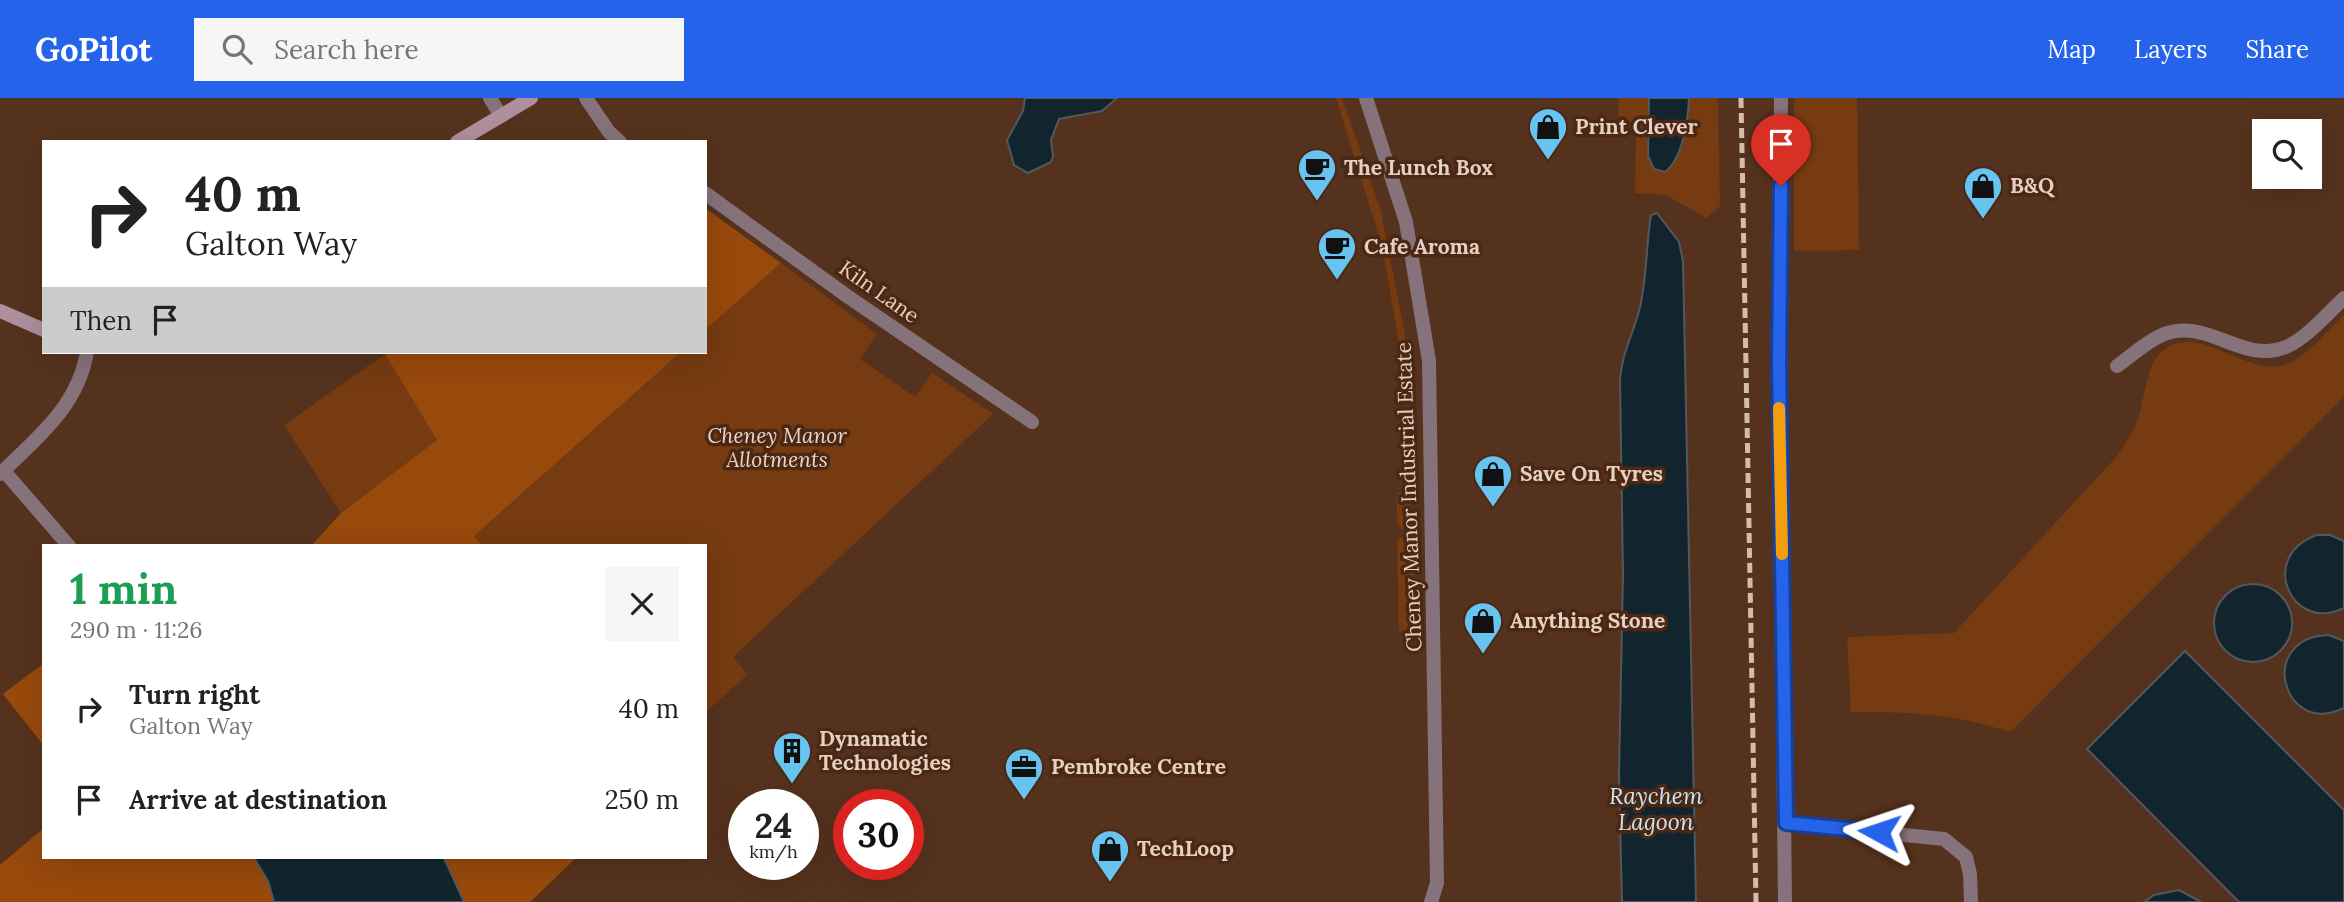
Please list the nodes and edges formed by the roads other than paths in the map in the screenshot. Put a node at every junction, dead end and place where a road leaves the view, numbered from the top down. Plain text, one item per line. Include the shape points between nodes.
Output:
1 (490, 98) edge
2 (531, 98) edge
3 (586, 98) edge
4 (1366, 98) edge
5 (1781, 98) edge
6 (501, 116) junction
7 (460, 140) edge
8 (618, 140) edge
9 (707, 194) edge
10 (2344, 298) edge
11 (0, 311) edge
12 (42, 329) edge
13 (87, 354) edge
14 (2117, 366) dead end
15 (1032, 422) dead end
16 (2, 473) edge
17 (67, 544) edge
18 (1786, 823) junction
19 (1431, 902) edge
20 (1785, 902) edge
21 (1971, 902) edge

1 - 6 street
2 - 6 main road
3 - 8 street
4 - 19 street, Cheney Manor Industrial Estate via 1406,222 1429,361 1437,883
5 - 18 street via 1779,362
6 - 7 main road
9 - 15 street, Kiln Lane
10 - 14 street via 2301,338 2280,349 2252,351 2211,334 2180,331 2157,337
11 - 12 main road
13 - 16 street via 75,394
16 - 17 street
18 - 20 street
18 - 21 street via 1944,839 1966,857

